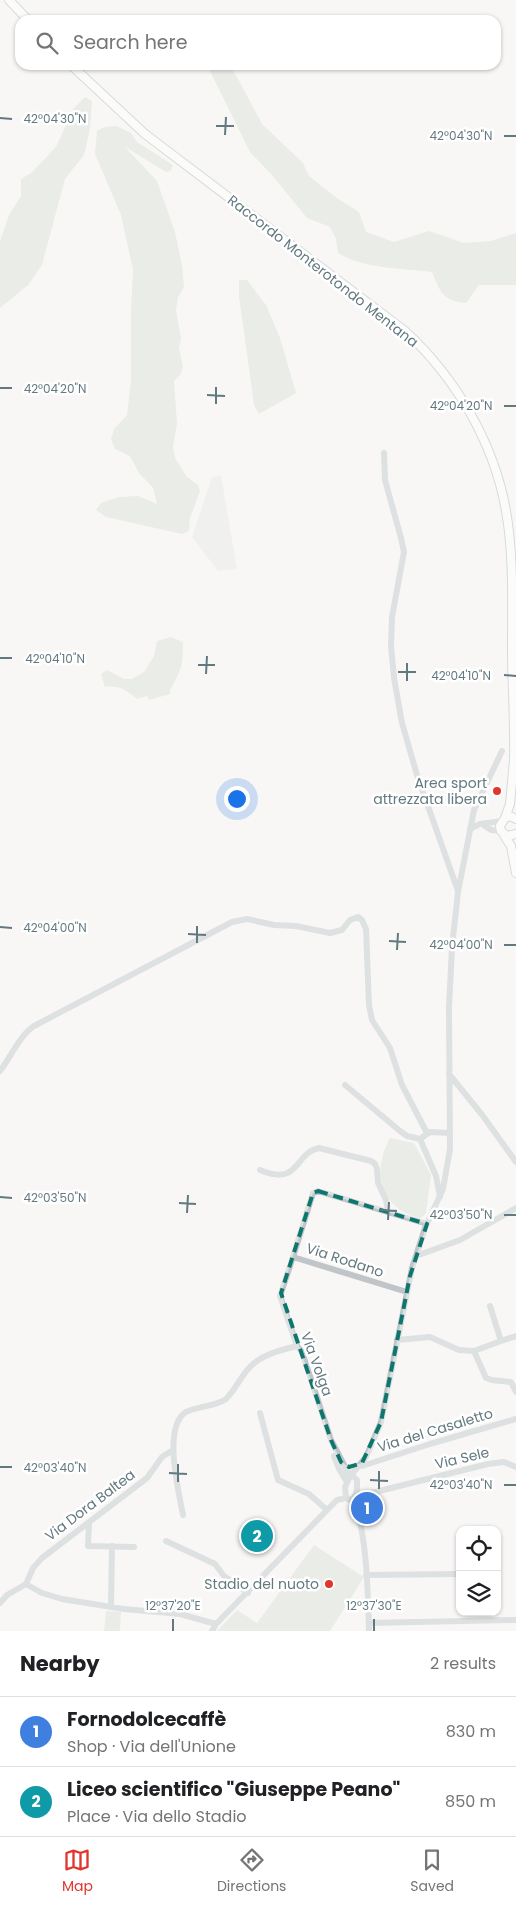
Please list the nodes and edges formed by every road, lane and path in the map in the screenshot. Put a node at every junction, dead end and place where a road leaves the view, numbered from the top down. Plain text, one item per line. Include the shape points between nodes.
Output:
1 (9, 0) edge
2 (23, 15) edge
3 (76, 70) edge
4 (384, 453) dead end
5 (515, 715) edge
6 (502, 751) dead end
7 (515, 762) edge
8 (503, 819) junction
9 (516, 819) edge
10 (482, 824) junction
11 (470, 829) junction
12 (502, 833) junction
13 (516, 834) edge
14 (516, 844) edge
15 (516, 873) edge
16 (458, 892) junction
17 (0, 1071) edge
18 (449, 1074) junction
19 (345, 1085) dead end
20 (427, 1133) junction
21 (450, 1133) junction
22 (420, 1139) junction
23 (516, 1162) edge
24 (260, 1170) dead end
25 (440, 1197) junction
26 (516, 1208) edge
27 (388, 1212) junction
28 (427, 1224) junction
29 (416, 1256) junction
30 (293, 1257) junction
31 (407, 1292) junction
32 (490, 1306) dead end
33 (516, 1336) edge
34 (397, 1340) junction
35 (501, 1341) junction
36 (297, 1346) junction
37 (474, 1351) junction
38 (516, 1392) edge
39 (260, 1413) dead end
40 (516, 1419) edge
41 (331, 1440) junction
42 (174, 1450) junction
43 (341, 1462) junction
44 (362, 1465) junction
45 (516, 1467) edge
46 (349, 1478) junction
47 (357, 1480) junction
48 (351, 1498) junction
49 (327, 1510) junction
50 (183, 1515) dead end
51 (89, 1524) junction
52 (166, 1541) dead end
53 (112, 1546) junction
54 (134, 1547) dead end
55 (456, 1574) edge
56 (366, 1575) junction
57 (26, 1584) junction
58 (248, 1593) junction
59 (0, 1603) edge
60 (111, 1607) junction
61 (516, 1620) edge
62 (369, 1623) junction
63 (216, 1624) junction
64 (212, 1631) edge
65 (369, 1631) edge

1 - 2 main road
3 - 5 main road, Raccordo Monterotondo Mentana via 160,146 405,331 452,384 479,432 496,472 506,512 512,585
4 - 16 street via 385,480 404,552 392,617 394,678 402,724 417,775
5 - 7 main road, Raccordo Monterotondo Mentana
6 - 11 street via 476,806
7 - 8 main road, Raccordo Monterotondo Mentana via 510,804
8 - 9 main road via 510,816
8 - 10 street
8 - 12 main road, Raccordo Monterotondo Mentana
10 - 11 street
10 - 12 street
11 - 16 street
12 - 13 main road
12 - 15 main road via 511,846
13 - 14 main road
16 - 18 street via 449,999
17 - 20 street via 23,1036 34,1026 232,922 247,919 330,933 340,931 350,920 358,917 366,929 372,1020 390,1048 402,1085
18 - 21 street
18 - 23 street
19 - 22 street via 400,1131
20 - 21 street
20 - 22 street
21 - 25 street
22 - 25 street via 436,1176
24 - 27 street via 283,1175 316,1148 371,1161 377,1169 378,1183
25 - 28 street
26 - 29 street via 460,1240
27 - 28 street
27 - 30 street, Via Rodano via 318,1191 313,1194
28 - 29 street
29 - 31 street
30 - 31 street, Via Rodano
30 - 36 street, Via Volga via 280,1296
31 - 34 street
32 - 35 street
33 - 35 street
34 - 37 street via 430,1337 459,1350
34 - 44 street via 383,1416
35 - 37 street
36 - 41 street, Via Volga via 302,1352
36 - 42 street via 255,1362 224,1401 183,1415 176,1427
37 - 38 street via 486,1378 511,1382
39 - 49 street via 278,1480 309,1494
40 - 44 street, Via del Casaletto
41 - 43 street, Via Volga
41 - 46 street via 337,1464
42 - 50 street
42 - 51 street, Via Dora Baltea via 162,1457 147,1478
43 - 44 street via 352,1468
43 - 46 street, Via Volga
44 - 46 street
44 - 47 street
45 - 48 street, Via Sele via 504,1462 488,1464
46 - 47 street via 356,1477
46 - 48 street via 345,1489
47 - 48 street
48 - 49 street, Via Sele via 337,1500
48 - 56 street via 357,1512
49 - 58 street, Via Sele
51 - 53 street via 88,1546
51 - 57 street, Via Dora Baltea via 42,1558
52 - 58 street via 215,1564 224,1576
53 - 54 street
53 - 60 street
55 - 56 street
56 - 62 street
57 - 59 street
57 - 60 street via 54,1597
58 - 63 street, Via Sele
60 - 63 street via 180,1614
61 - 62 street
62 - 65 street
63 - 64 street, Via Sele

